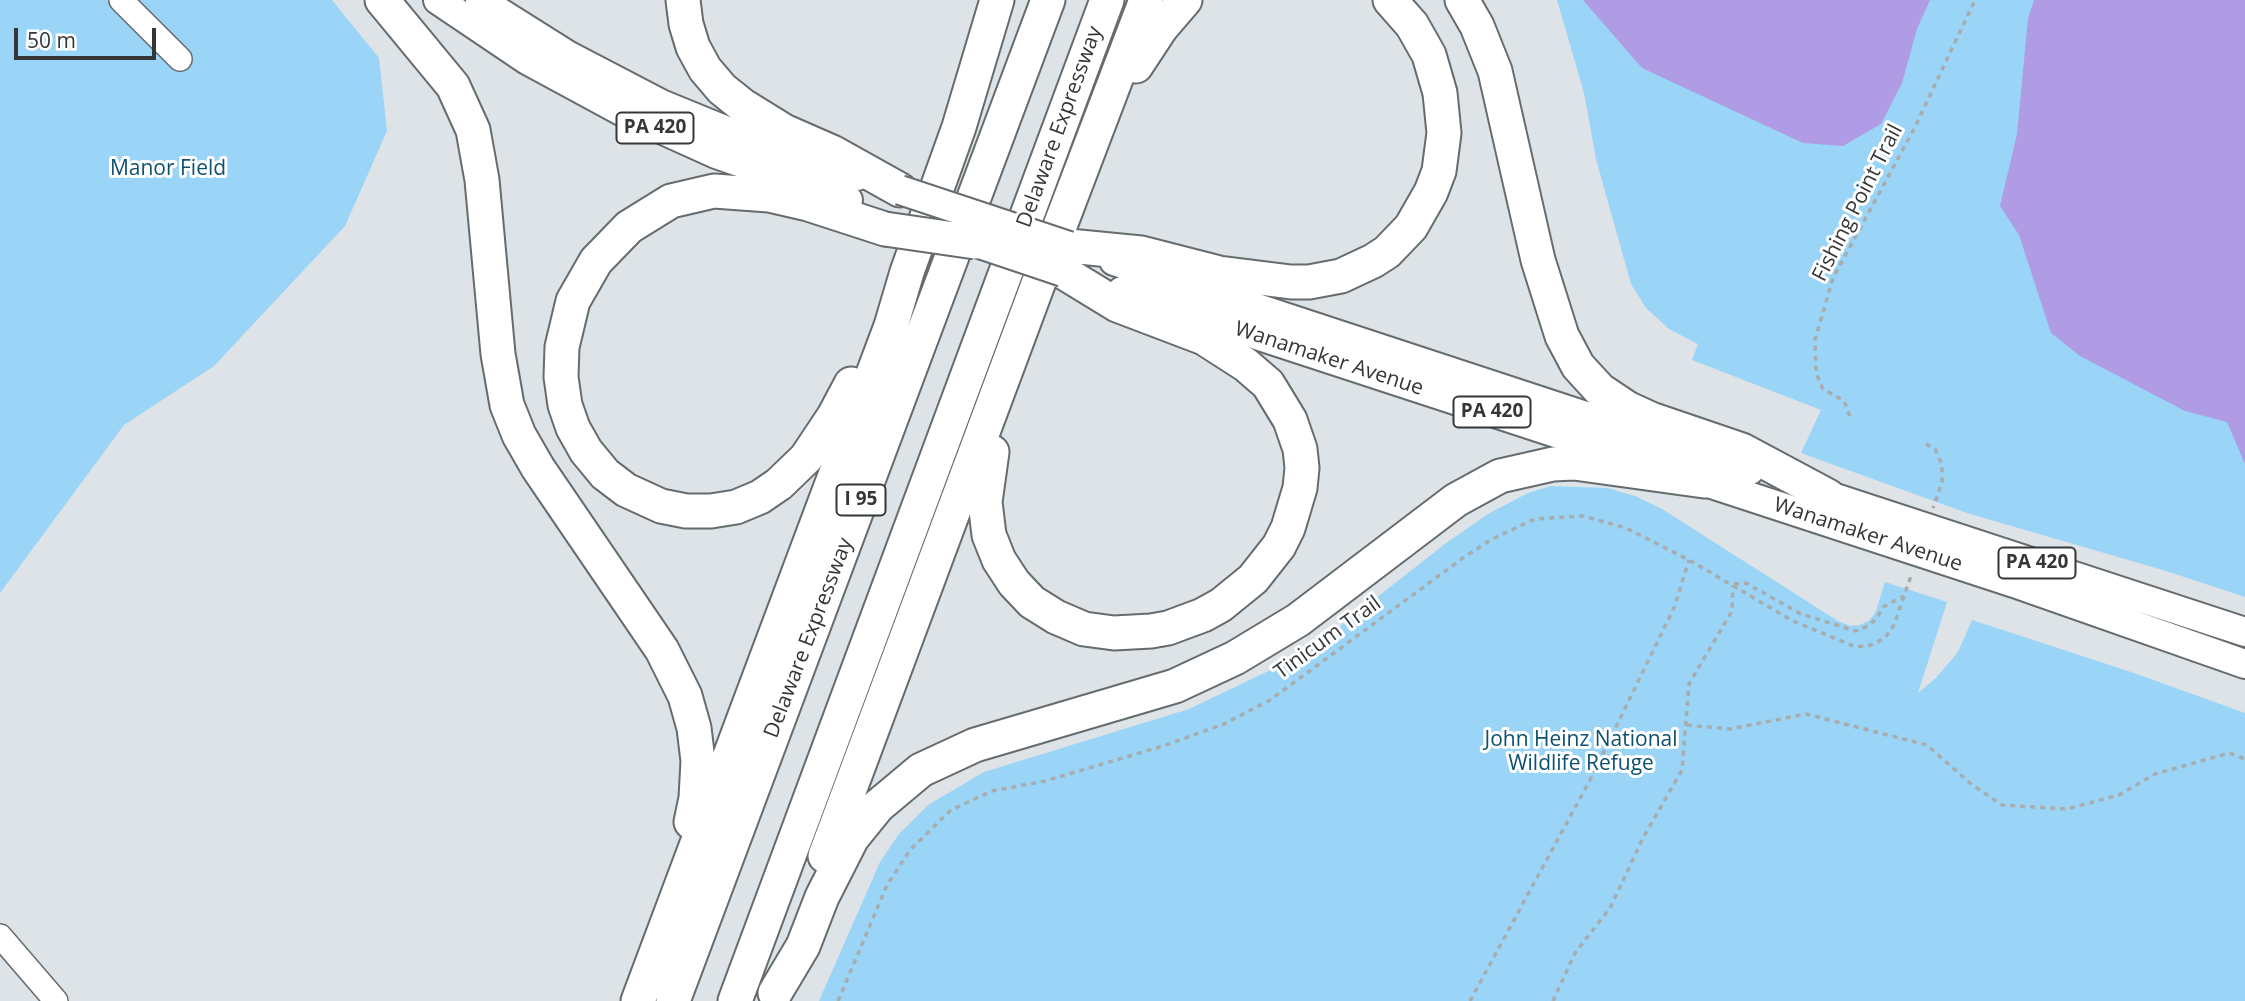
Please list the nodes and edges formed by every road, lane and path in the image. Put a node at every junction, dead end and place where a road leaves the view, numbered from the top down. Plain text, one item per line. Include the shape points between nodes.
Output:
1 (121, 0) edge
2 (382, 0) edge
3 (438, 0) edge
4 (480, 0) edge
5 (683, 0) edge
6 (997, 0) edge
7 (1013, 0) edge
8 (1048, 0) edge
9 (1107, 0) edge
10 (1146, 0) edge
11 (1185, 0) edge
12 (1390, 0) edge
13 (1462, 0) edge
14 (1975, 0) edge
15 (180, 59) dead end
16 (959, 127) junction
17 (1086, 161) junction
18 (892, 211) junction
19 (975, 242) joint
20 (1066, 259) junction
21 (907, 272) junction
22 (1024, 325) junction
23 (1850, 416) dead end
24 (1926, 444) dead end
25 (1704, 481) junction
26 (1828, 496) junction
27 (1927, 527) junction
28 (1689, 560) junction
29 (1733, 584) junction
30 (2245, 632) edge
31 (2245, 664) edge
32 (1687, 725) junction
33 (2245, 759) edge
34 (666, 929) junction
35 (0, 936) edge
36 (773, 997) edge
37 (56, 1001) edge
38 (638, 1001) edge
39 (673, 1001) edge
40 (735, 1001) edge
41 (838, 1001) edge
42 (1470, 1001) edge
43 (1553, 1001) edge

1 - 15 street
2 - 34 highway via 453,86 473,130 498,354 512,421 538,468 662,650 680,681 690,712 698,761 696,798
3 - 18 main road, Wanamaker Avenue / PA 420 via 557,78 643,122 751,167
4 - 18 main road, Wanamaker Avenue / PA 420 via 631,89 791,155
5 - 18 highway via 693,47 722,89 784,131 832,152
6 - 16 highway
7 - 16 highway
8 - 39 highway, Delaware Expressway / I 95
9 - 40 highway, Delaware Expressway / I 95
10 - 17 highway
11 - 17 highway via 1142,55
12 - 20 highway via 1429,55 1440,93 1444,132 1439,172 1431,192 1411,227 1387,252 1342,276 1290,282 1219,273 1141,253
13 - 26 highway via 1478,26 1495,71 1538,260 1562,336 1578,366 1600,390 1639,414 1742,450
14 - 23 path, Fishing Point Trail via 1914,129 1833,278 1818,327 1816,373 1823,389 1844,401
16 - 21 highway
17 - 22 highway
18 - 19 highway, bridge
18 - 20 main road, Wanamaker Avenue / PA 420, bridge
18 - 21 highway via 715,191 671,201 641,218 596,261 569,315 561,377 565,405 579,440 615,483 661,506 711,511 760,497 798,468 824,432
19 - 20 main road, Wanamaker Avenue / PA 420, bridge
20 - 22 highway via 1117,305 1183,328 1246,365 1268,384 1286,413 1300,449 1296,508 1273,555 1221,605 1188,621 1151,631 1114,633 1084,629 1056,617 1014,583 992,547 985,502 992,449
20 - 25 main road, Wanamaker Avenue / PA 420
20 - 26 main road, Wanamaker Avenue / PA 420
21 - 34 highway via 891,326
22 - 36 highway
24 - 27 path via 1935,449 1942,465
25 - 31 main road, Wanamaker Avenue / PA 420
25 - 36 highway via 1574,463 1500,477 1456,500 1298,620 1235,657 1175,686 975,745 921,770 878,806 852,838 803,946
26 - 27 main road, Wanamaker Avenue / PA 420
27 - 30 main road, Wanamaker Avenue / PA 420
28 - 29 path, Tinicum Trail
28 - 41 path, Tinicum Trail via 1626,527 1583,516 1535,519 1463,558 1270,700 1224,724 1045,782 992,791 951,810 910,849 887,885
28 - 42 path via 1674,608 1590,780
29 - 29 path, Tinicum Trail via 1746,583 1801,614 1856,631 1904,596 1885,638 1856,647 1793,621
29 - 32 path via 1732,611 1689,684
32 - 33 path via 1730,729 1806,714 1927,745 2002,805 2067,809 2119,795 2155,774 2229,753
32 - 43 path via 1682,770 1610,908 1575,953
34 - 38 highway
35 - 37 street

